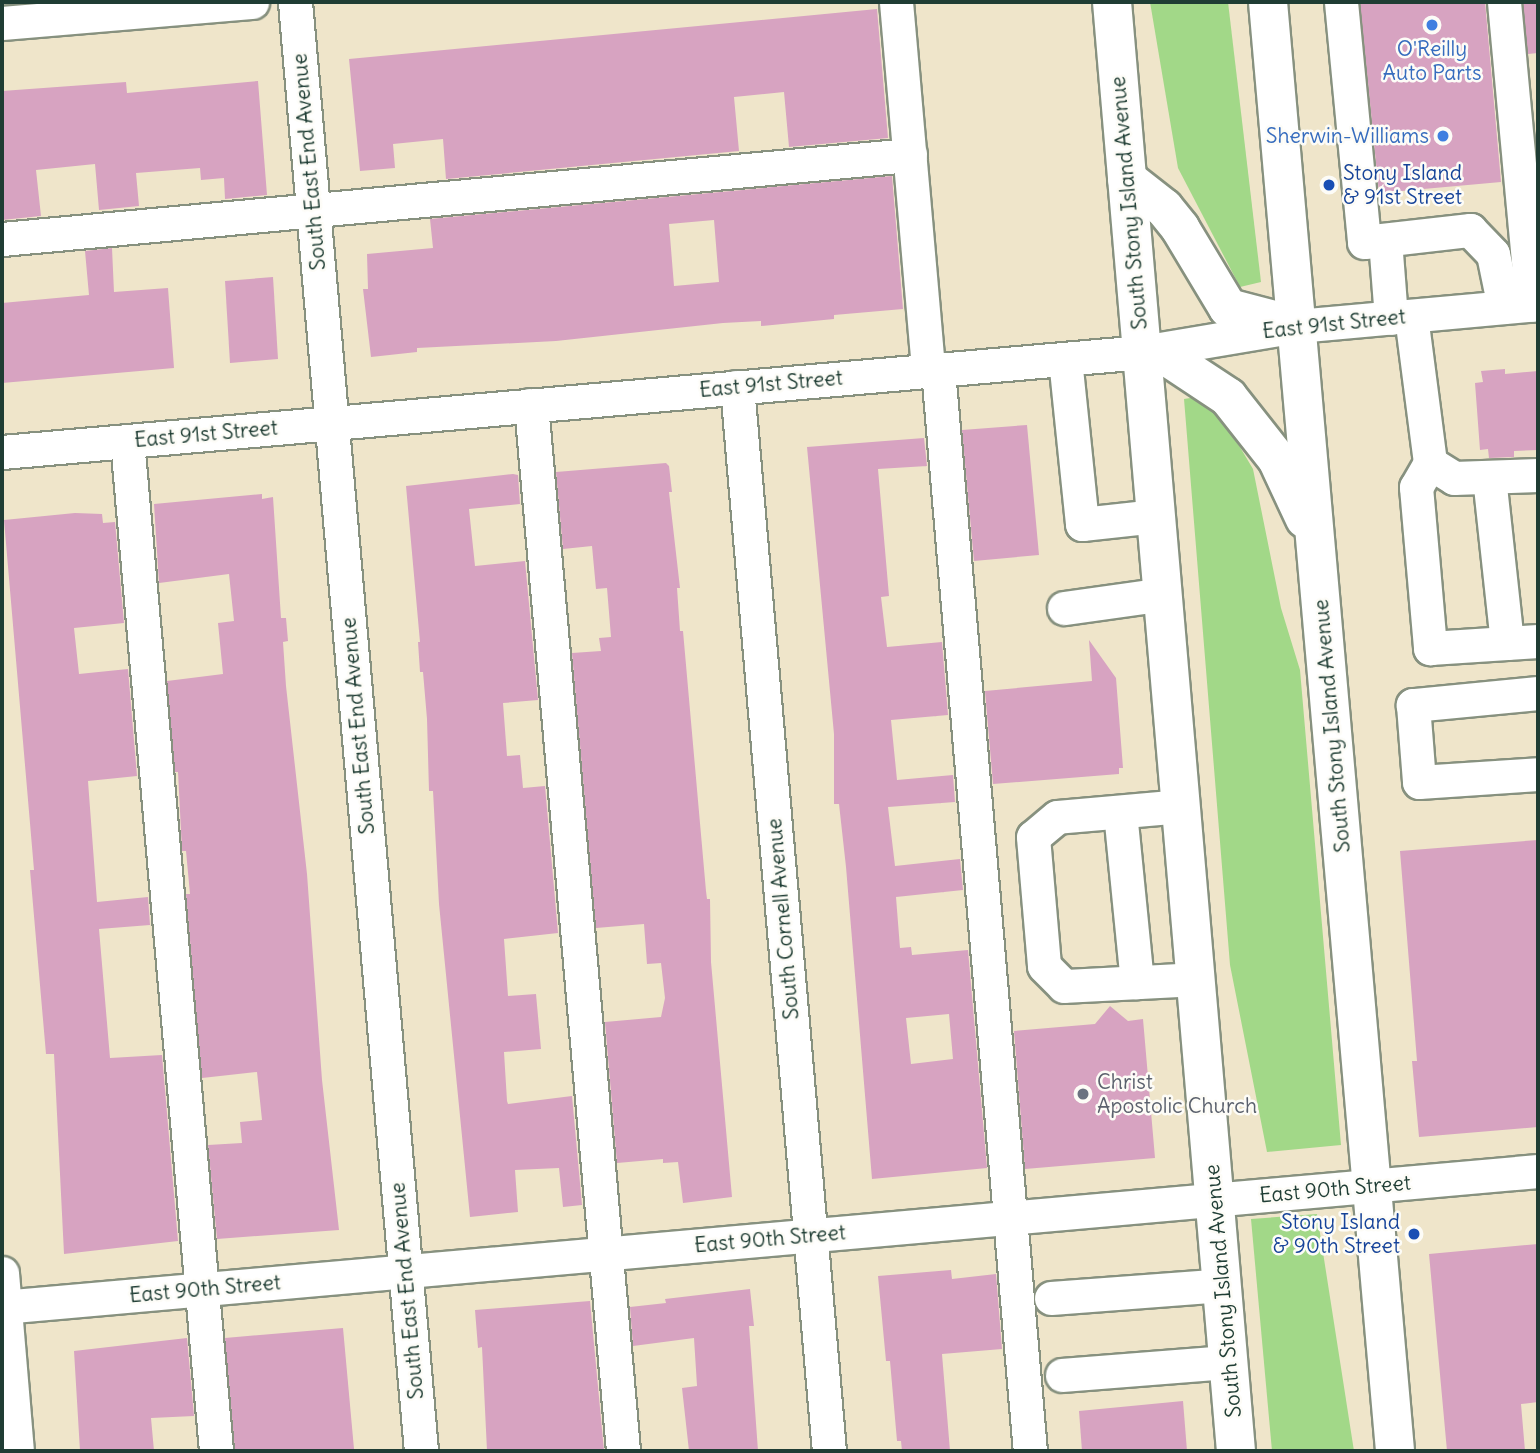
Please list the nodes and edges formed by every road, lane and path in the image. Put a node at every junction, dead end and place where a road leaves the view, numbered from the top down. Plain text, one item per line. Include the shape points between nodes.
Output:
1 (253, 2) edge
2 (295, 2) edge
3 (897, 2) edge
4 (1112, 2) edge
5 (1268, 2) edge
6 (1341, 2) edge
7 (1504, 2) edge
8 (2, 23) edge
9 (910, 155) junction
10 (1127, 179) junction
11 (313, 209) junction
12 (2, 239) edge
13 (1385, 240) junction
14 (1525, 306) edge
15 (1401, 317) junction
16 (1297, 326) junction
17 (1142, 352) junction
18 (1065, 359) junction
19 (933, 370) junction
20 (737, 387) junction
21 (531, 405) junction
22 (332, 423) junction
23 (127, 441) junction
24 (2, 452) edge
25 (1430, 463) junction
26 (1538, 475) edge
27 (1489, 477) junction
28 (1156, 516) junction
29 (1315, 539) junction
30 (1163, 594) junction
31 (1064, 608) dead end
32 (1522, 642) edge
33 (1538, 693) edge
34 (1538, 774) edge
35 (1182, 806) junction
36 (1120, 812) junction
37 (1196, 979) junction
38 (1137, 982) junction
39 (1538, 1171) edge
40 (1373, 1185) junction
41 (1216, 1200) junction
42 (1010, 1216) junction
43 (810, 1236) junction
44 (605, 1254) junction
45 (405, 1271) junction
46 (2, 1273) edge
47 (1223, 1285) junction
48 (202, 1289) junction
49 (1051, 1298) dead end
50 (3, 1307) edge
51 (1229, 1362) junction
52 (1062, 1375) dead end
53 (17, 1451) edge
54 (216, 1451) edge
55 (421, 1451) edge
56 (623, 1451) edge
57 (829, 1451) edge
58 (1030, 1451) edge
59 (1236, 1451) edge
60 (1395, 1451) edge

1 - 8 street
2 - 11 street, South East End Avenue
3 - 9 street
4 - 10 highway, South Stony Island Avenue
5 - 16 highway, South Stony Island Avenue
6 - 13 street via 1364,242
7 - 14 street
9 - 11 street
9 - 19 street
10 - 16 highway via 1164,208 1180,228 1228,309
10 - 17 highway, South Stony Island Avenue
11 - 12 street
11 - 22 street, South East End Avenue
13 - 14 street via 1470,230 1493,254
13 - 15 street
14 - 15 street, East 91st Street
15 - 16 street, East 91st Street
15 - 25 street
16 - 17 street, East 91st Street
16 - 29 highway, South Stony Island Avenue
17 - 18 street, East 91st Street
17 - 28 highway, South Stony Island Avenue
17 - 29 highway via 1170,358 1228,397 1277,459
18 - 19 street, East 91st Street
18 - 28 street via 1082,524
19 - 20 street, East 91st Street
19 - 42 street
20 - 21 street, East 91st Street
20 - 43 street, South Cornell Avenue
21 - 22 street, East 91st Street
21 - 44 street
22 - 23 street, East 91st Street
22 - 45 street, South East End Avenue
23 - 24 street, East 91st Street
23 - 48 street
25 - 27 street via 1454,478
25 - 32 street via 1416,487 1430,648
26 - 27 street
27 - 32 street
28 - 30 highway, South Stony Island Avenue
29 - 40 highway, South Stony Island Avenue
30 - 31 street
30 - 35 highway, South Stony Island Avenue
33 - 34 street via 1413,705 1419,782
35 - 36 street
35 - 37 highway, South Stony Island Avenue
36 - 38 street
36 - 38 street via 1057,817 1033,837 1044,966 1064,986
37 - 38 street
37 - 41 highway, South Stony Island Avenue
39 - 40 street, East 90th Street
40 - 41 street, East 90th Street
40 - 60 highway, South Stony Island Avenue
41 - 42 street, East 90th Street
41 - 47 highway, South Stony Island Avenue
42 - 43 street, East 90th Street
42 - 58 street
43 - 44 street, East 90th Street
43 - 57 street, South Cornell Avenue
44 - 45 street, East 90th Street
44 - 56 street
45 - 48 street, East 90th Street
45 - 55 street, South East End Avenue
46 - 50 street
47 - 49 street
47 - 51 highway, South Stony Island Avenue
48 - 50 street, East 90th Street
48 - 54 street
50 - 53 street
51 - 52 street
51 - 59 highway, South Stony Island Avenue

